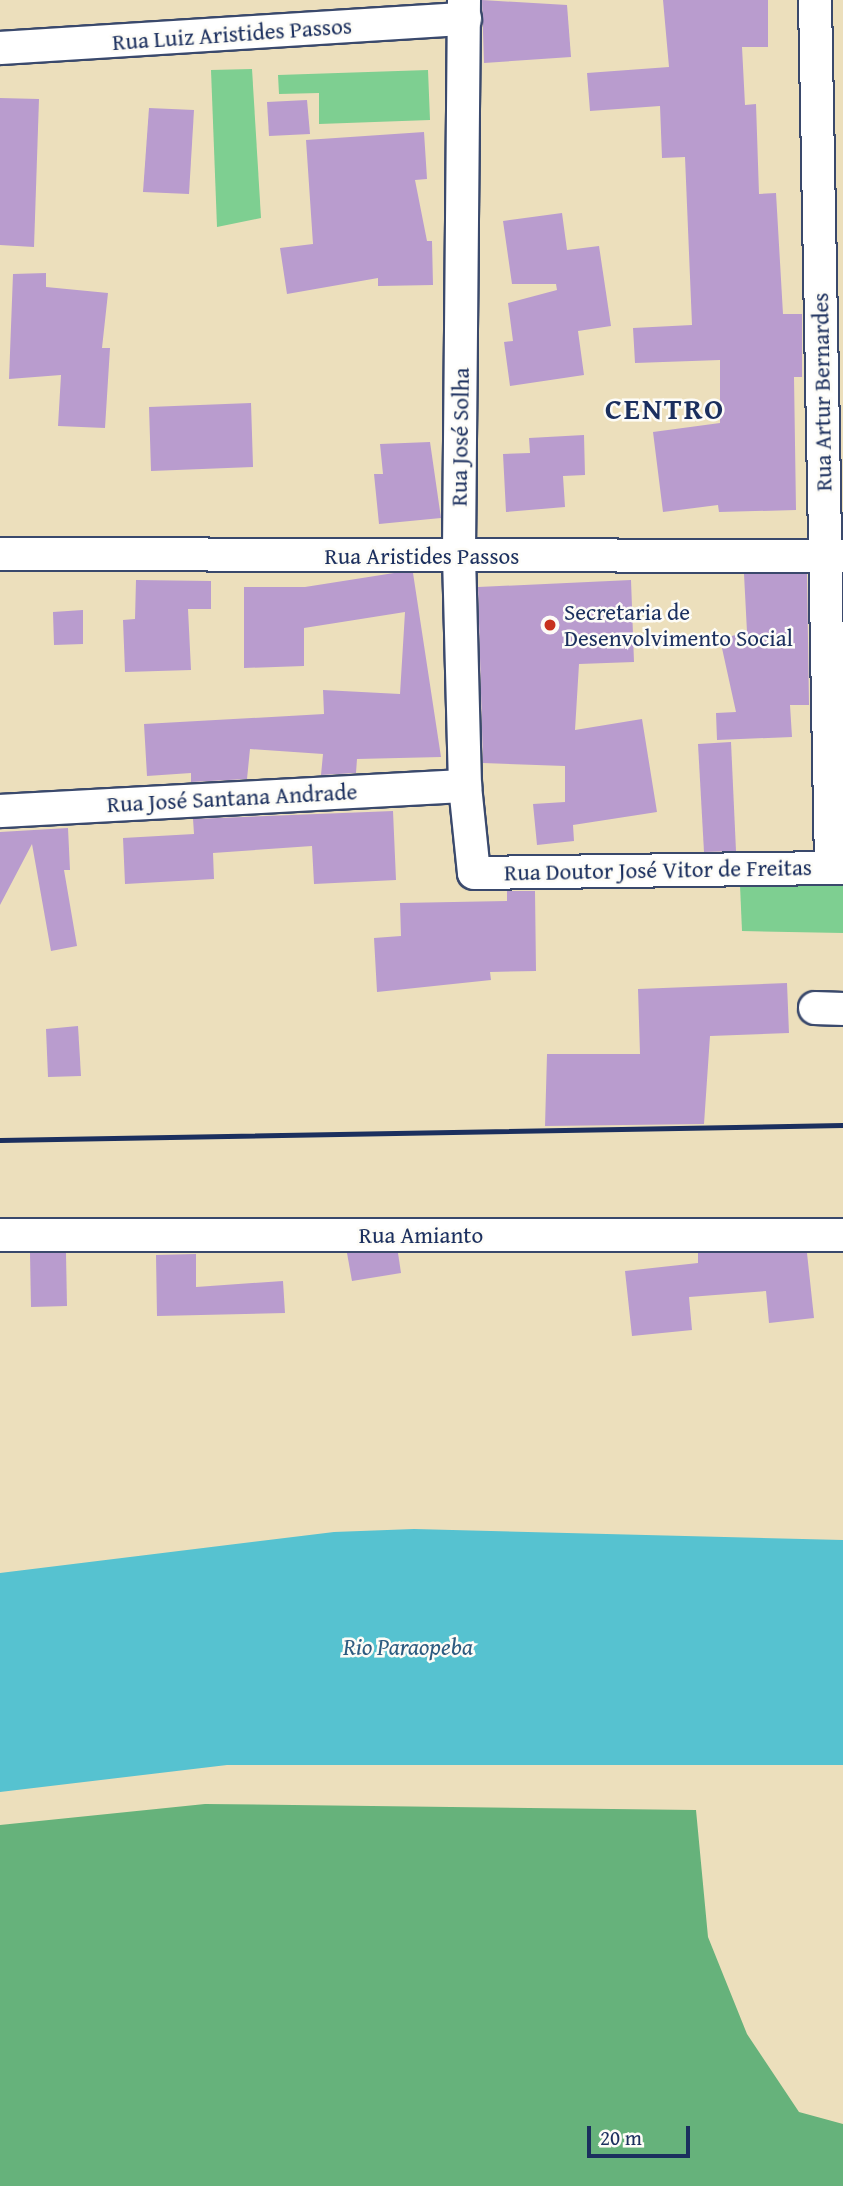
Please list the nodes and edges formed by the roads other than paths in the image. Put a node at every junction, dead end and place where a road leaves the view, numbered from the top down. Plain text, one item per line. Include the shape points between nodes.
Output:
1 (815, 0) edge
2 (464, 10) edge
3 (0, 48) edge
4 (0, 554) edge
5 (458, 556) junction
6 (834, 557) edge
7 (465, 786) junction
8 (0, 811) edge
9 (837, 868) edge
10 (474, 873) joint
11 (0, 1235) edge
12 (843, 1235) edge

1 - 6 street, Rua Artur Bernardes
2 - 3 street, Rua Luiz Aristides Passos
2 - 5 street, Rua José Solha
4 - 5 street, Rua Aristides Passos
5 - 6 street, Rua Aristides Passos
5 - 7 street, Rua José Solha
6 - 9 street, Rua Artur Bernardes
7 - 8 street, Rua José Santana Andrade
7 - 10 street, Rua José Solha
9 - 10 street, Rua Doutor José Vitor de Freitas
11 - 12 street, Rua Amianto

